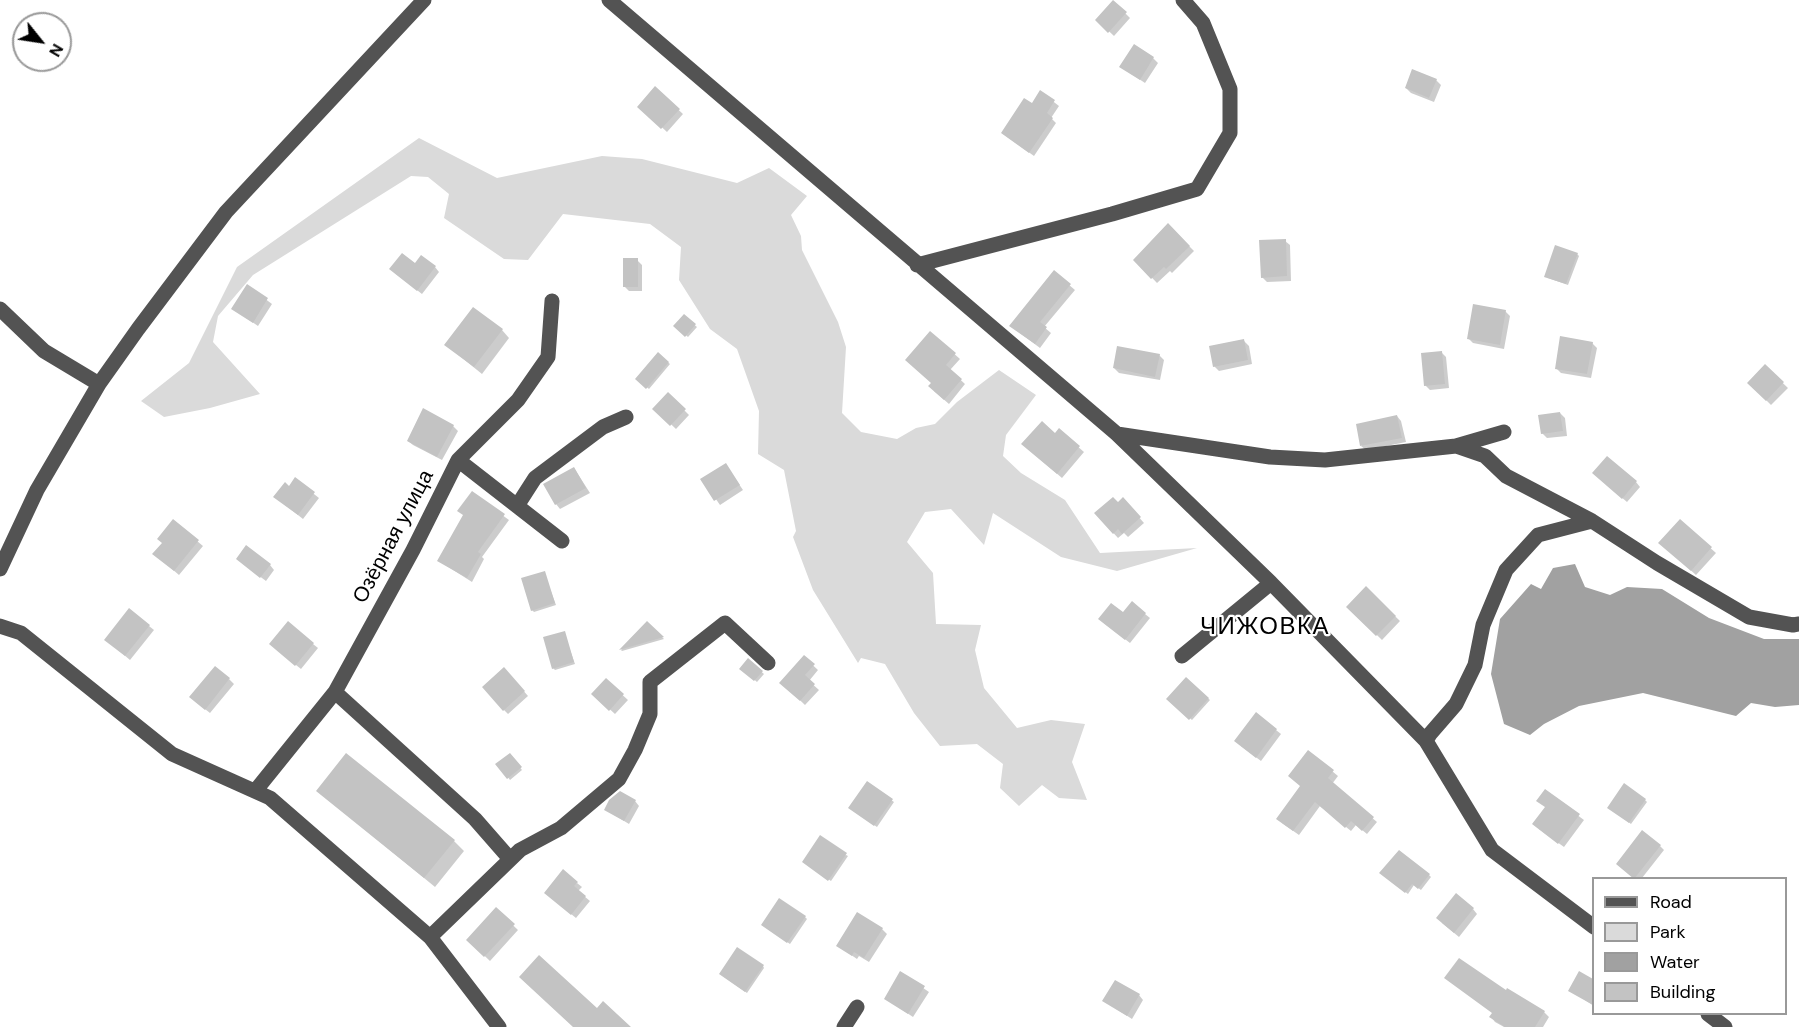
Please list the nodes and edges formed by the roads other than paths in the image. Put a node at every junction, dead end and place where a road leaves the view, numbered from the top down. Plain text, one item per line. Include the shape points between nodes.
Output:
1 (424, 0) edge
2 (609, 0) edge
3 (1183, 0) edge
4 (917, 265) junction
5 (552, 301) dead end
6 (0, 309) edge
7 (99, 384) junction
8 (626, 417) dead end
9 (1504, 432) dead end
10 (1117, 434) junction
11 (1456, 446) junction
12 (458, 460) junction
13 (517, 506) junction
14 (1592, 520) junction
15 (562, 541) dead end
16 (0, 569) edge
17 (1270, 583) junction
18 (1799, 624) edge
19 (0, 626) edge
20 (1182, 656) dead end
21 (768, 663) dead end
22 (335, 692) junction
23 (1426, 741) junction
24 (256, 790) junction
25 (510, 859) junction
26 (1592, 926) edge
27 (430, 937) junction
28 (857, 1007) dead end
29 (1709, 1015) edge
30 (499, 1027) edge
31 (844, 1027) edge
32 (1725, 1027) edge

1 - 7 street via 226,212
2 - 4 street
3 - 4 street via 1203,23 1230,89 1230,133 1197,189
4 - 10 street
5 - 12 street, Озёрная улица via 548,357 518,400
6 - 7 street via 44,351
7 - 16 street via 37,490
8 - 13 street via 603,427 535,478
9 - 11 street
10 - 11 street via 1270,457 1325,460
10 - 17 street
11 - 14 street via 1485,456 1506,476
12 - 13 street
12 - 22 street, Озёрная улица
13 - 15 street
14 - 18 street via 1749,617
14 - 23 street via 1538,535 1506,570 1483,625 1475,665 1456,704
17 - 20 street
17 - 23 street
19 - 24 street via 21,633 172,754
21 - 25 street via 725,623 650,682 650,714 619,779 561,828
22 - 24 street, Озёрная улица
22 - 25 street via 475,819
23 - 26 street via 1492,850
24 - 27 street
25 - 27 street
27 - 30 street
28 - 31 street
29 - 32 street

